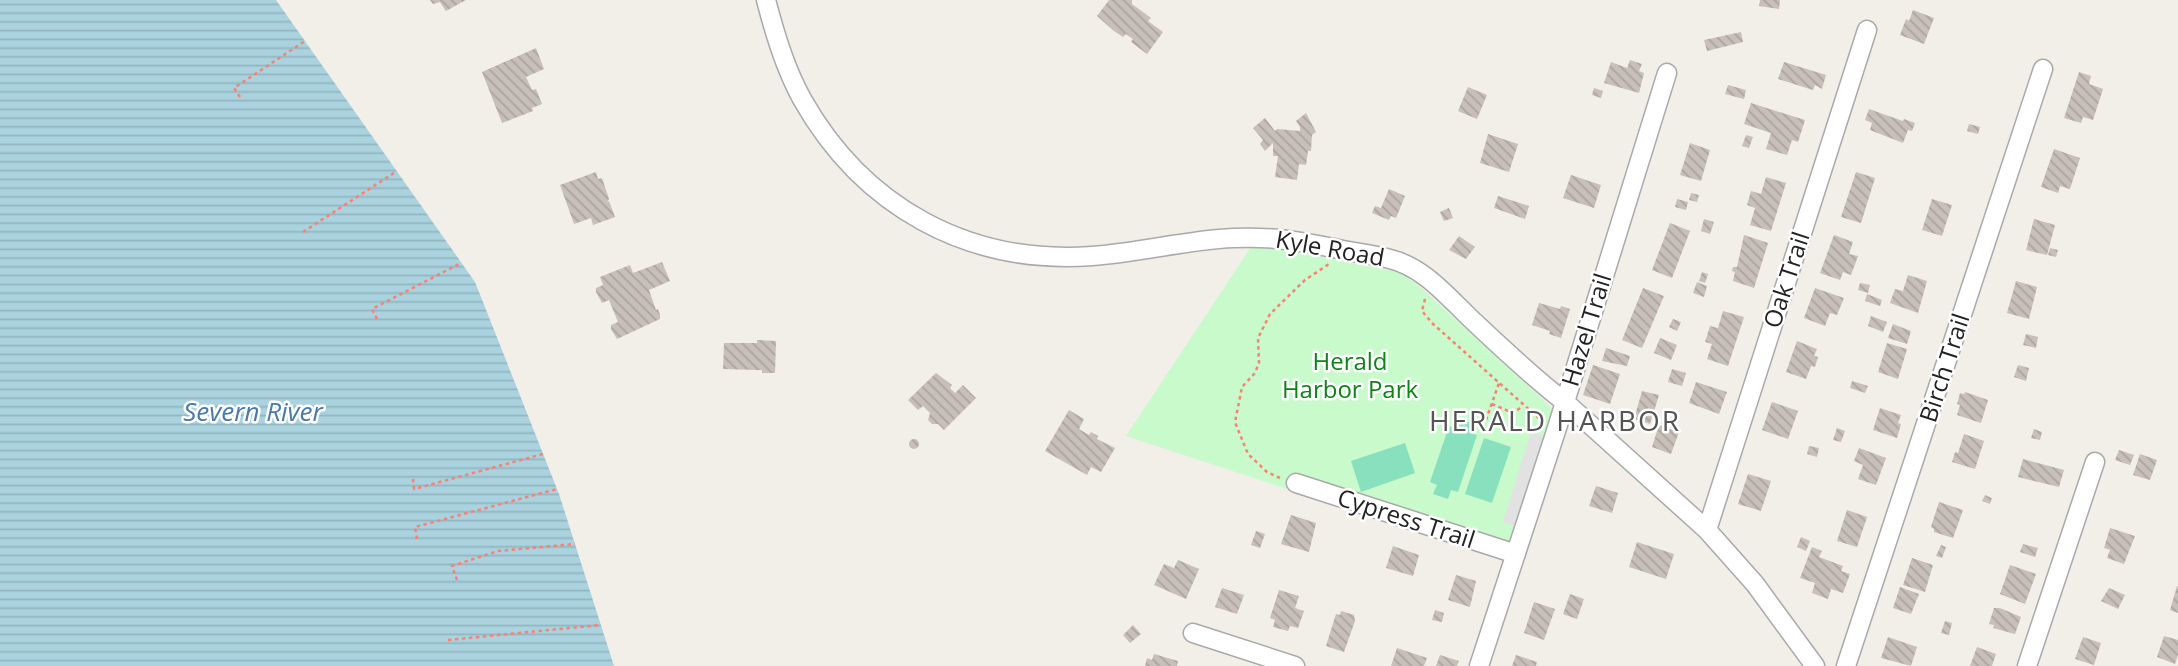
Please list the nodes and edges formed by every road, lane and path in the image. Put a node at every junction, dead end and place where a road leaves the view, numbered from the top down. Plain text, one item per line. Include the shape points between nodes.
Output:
1 (766, 0) edge
2 (1867, 30) dead end
3 (305, 41) dead end
4 (2043, 69) dead end
5 (1667, 73) dead end
6 (240, 97) dead end
7 (397, 171) dead end
8 (303, 232) dead end
9 (1344, 250) junction
10 (461, 263) dead end
11 (1436, 286) junction
12 (377, 319) dead end
13 (1499, 383) junction
14 (1565, 402) junction
15 (1492, 404) junction
16 (1523, 405) junction
17 (1486, 420) dead end
18 (1556, 431) junction
19 (543, 454) dead end
20 (2095, 461) dead end
21 (413, 479) dead end
22 (1296, 483) joint
23 (557, 489) dead end
24 (1707, 530) junction
25 (417, 539) dead end
26 (575, 544) dead end
27 (1516, 554) junction
28 (457, 580) dead end
29 (600, 625) dead end
30 (1193, 633) dead end
31 (449, 640) dead end
32 (1296, 666) edge
33 (1479, 666) edge
34 (1815, 666) edge
35 (1846, 666) edge
36 (2027, 666) edge

1 - 9 street, Kyle Road via 779,48 825,136 853,169 918,221 981,246 1020,255 1092,256 1233,238 1284,238
2 - 24 street, Oak Trail
3 - 6 path via 234,88
4 - 35 street, Birch Trail
5 - 14 street, Hazel Trail
7 - 8 path
9 - 11 street, Kyle Road via 1393,259
9 - 22 path via 1270,314 1258,338 1259,363 1242,387 1236,422 1248,454 1267,472
10 - 12 path via 372,309
11 - 13 path via 1422,310
11 - 14 street, Kyle Road
13 - 15 path
13 - 16 path
14 - 18 street, Hazel Trail
14 - 24 street, Kyle Road
15 - 16 path via 1513,413
15 - 17 path
16 - 18 path
18 - 27 street, Hazel Trail
19 - 21 path via 414,489
20 - 36 street
22 - 27 street, Cypress Trail
23 - 25 path via 415,527
24 - 34 street, Kyle Road via 1755,584
26 - 28 path via 498,551 452,566
27 - 33 street, Hazel Trail
29 - 31 path
30 - 32 street

